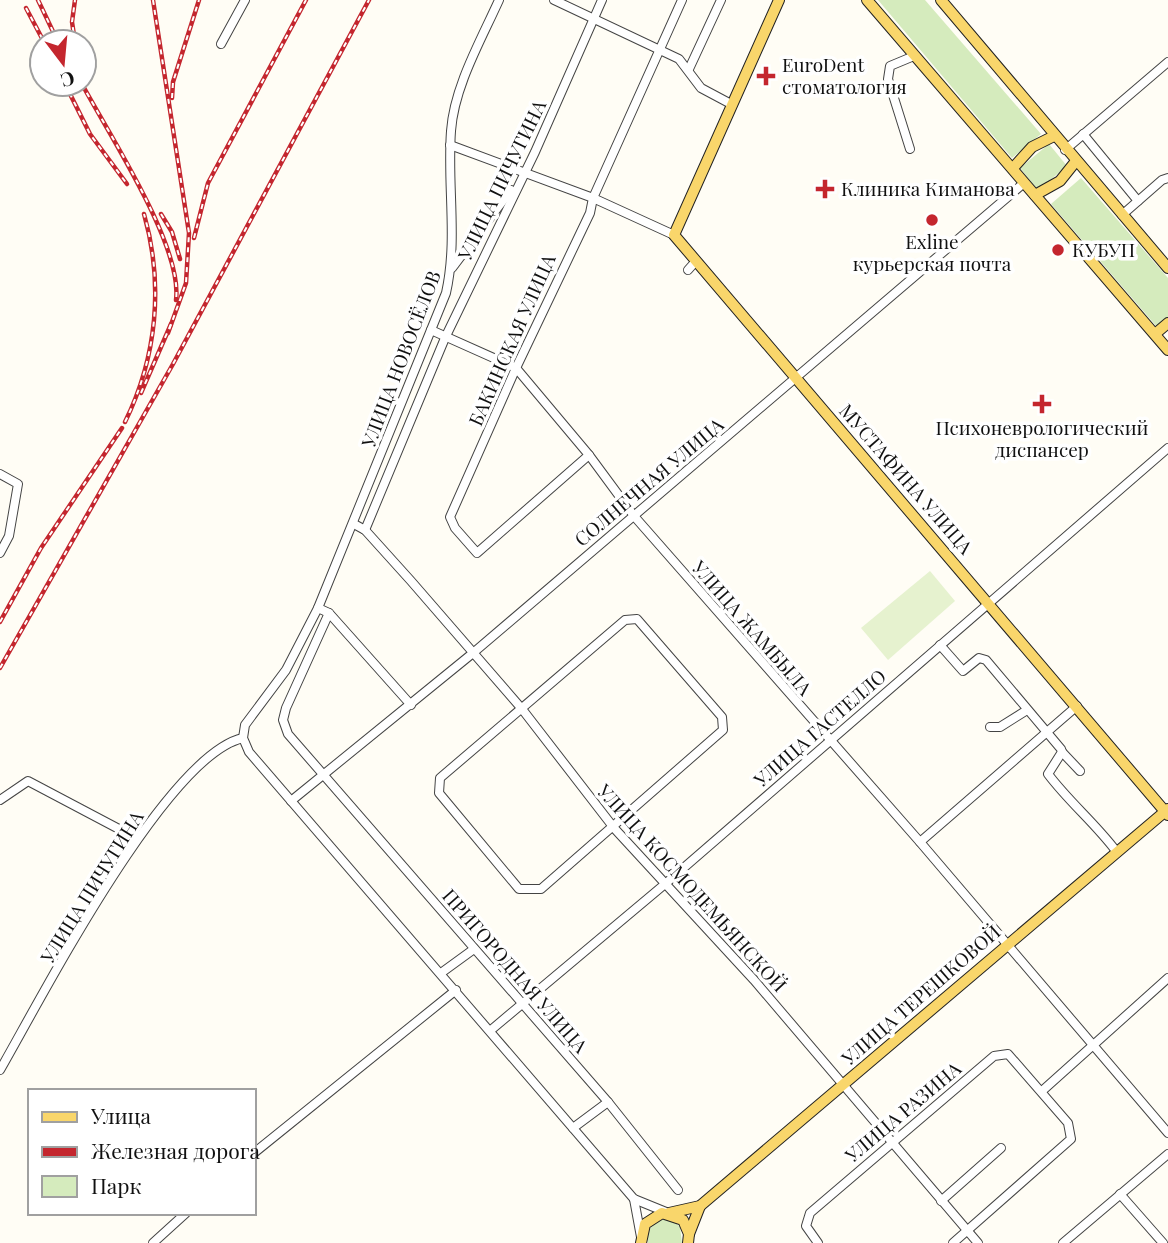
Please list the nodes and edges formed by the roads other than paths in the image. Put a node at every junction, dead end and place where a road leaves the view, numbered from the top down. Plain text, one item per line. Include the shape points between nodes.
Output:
1 (245, 0) edge
2 (499, 0) edge
3 (554, 0) edge
4 (602, 0) edge
5 (682, 0) edge
6 (721, 0) edge
7 (779, 0) edge
8 (867, 0) edge
9 (941, 0) edge
10 (594, 18) junction
11 (221, 44) dead end
12 (661, 48) junction
13 (914, 56) junction
14 (1168, 62) edge
15 (689, 69) junction
16 (731, 104) junction
17 (1083, 134) junction
18 (1054, 136) junction
19 (450, 145) junction
20 (910, 149) dead end
21 (1066, 150) junction
22 (1076, 161) junction
23 (1013, 168) junction
24 (524, 174) junction
25 (1168, 178) edge
26 (1024, 183) junction
27 (1035, 195) junction
28 (593, 198) junction
29 (1138, 201) junction
30 (1122, 215) junction
31 (674, 235) junction
32 (452, 268) junction
33 (1168, 268) edge
34 (1168, 323) edge
35 (431, 331) junction
36 (1154, 334) junction
37 (445, 338) junction
38 (1168, 350) edge
39 (516, 368) junction
40 (795, 379) junction
41 (1168, 448) edge
42 (589, 455) junction
43 (0, 474) edge
44 (634, 516) junction
45 (354, 524) junction
46 (365, 530) junction
47 (0, 553) edge
48 (990, 602) junction
49 (318, 608) junction
50 (329, 613) junction
51 (940, 645) junction
52 (473, 653) junction
53 (289, 663) junction
54 (302, 671) junction
55 (411, 705) junction
56 (1077, 706) junction
57 (522, 709) junction
58 (1027, 710) junction
59 (990, 727) dead end
60 (1046, 733) junction
61 (243, 737) junction
62 (829, 741) junction
63 (1062, 752) junction
64 (1080, 771) dead end
65 (326, 775) junction
66 (0, 800) edge
67 (291, 801) junction
68 (1167, 811) edge
69 (614, 828) junction
70 (136, 838) junction
71 (920, 842) junction
72 (1116, 851) junction
73 (665, 884) junction
74 (1006, 944) junction
75 (474, 949) junction
76 (441, 973) junction
77 (1168, 978) edge
78 (456, 990) junction
79 (520, 1004) junction
80 (491, 1030) junction
81 (1092, 1045) junction
82 (0, 1070) edge
83 (844, 1086) junction
84 (1042, 1091) junction
85 (608, 1102) junction
86 (573, 1128) junction
87 (1168, 1133) edge
88 (890, 1142) junction
89 (1001, 1148) dead end
90 (256, 1151) edge
91 (1168, 1154) edge
92 (678, 1190) dead end
93 (1120, 1194) junction
94 (634, 1199) junction
95 (941, 1202) junction
96 (700, 1206) junction
97 (669, 1213) junction
98 (184, 1215) edge
99 (967, 1231) junction
100 (640, 1241) edge
101 (690, 1241) edge
102 (1069, 1241) edge
103 (153, 1243) edge
104 (818, 1243) edge
105 (953, 1243) edge
106 (978, 1243) edge
107 (1163, 1243) edge

1 - 11 street
2 - 19 street, УЛИЦА НОВОСЁЛОВ via 457,99
3 - 10 street
4 - 10 street, УЛИЦА ПИЧУГИНА
5 - 12 street, БАКИНСКАЯ УЛИЦА
6 - 15 street
7 - 16 main road
8 - 13 main road
9 - 18 main road
10 - 12 street
10 - 24 street, УЛИЦА ПИЧУГИНА
12 - 15 street
12 - 28 street, БАКИНСКАЯ УЛИЦА
13 - 20 street via 890,66 888,79
13 - 23 main road
14 - 17 street
15 - 16 street via 701,88
16 - 31 main road
17 - 21 street
17 - 29 street
18 - 21 main road
18 - 23 main road via 1032,147
19 - 24 street, МУСТАФИНА УЛИЦА
19 - 32 street, УЛИЦА НОВОСЁЛОВ
21 - 22 main road
22 - 27 main road via 1060,181
22 - 30 main road
23 - 26 main road
24 - 28 street, МУСТАФИНА УЛИЦА
24 - 32 street
24 - 37 street, УЛИЦА ПИЧУГИНА
25 - 29 street
26 - 27 main road
26 - 40 street, СОЛНЕЧНАЯ УЛИЦА
27 - 36 main road
28 - 31 street, МУСТАФИНА УЛИЦА
28 - 39 street, БАКИНСКАЯ УЛИЦА
29 - 30 street
30 - 33 main road
31 - 40 main road, МУСТАФИНА УЛИЦА via 692,265
32 - 35 street, УЛИЦА НОВОСЁЛОВ
34 - 36 main road
35 - 37 street, УЛИЦА ЖАМБЫЛА
35 - 45 street, УЛИЦА НОВОСЁЛОВ
36 - 38 main road
37 - 39 street, УЛИЦА ЖАМБЫЛА
37 - 46 street, УЛИЦА ПИЧУГИНА
39 - 42 street, УЛИЦА ЖАМБЫЛА
39 - 42 street, БАКИНСКАЯ УЛИЦА via 450,517 477,553
40 - 44 street, СОЛНЕЧНАЯ УЛИЦА
40 - 48 main road, МУСТАФИНА УЛИЦА
41 - 48 street, УЛИЦА ГАСТЕЛЛО
42 - 44 street, УЛИЦА ЖАМБЫЛА
43 - 47 street via 18,484 9,536
44 - 52 street, СОЛНЕЧНАЯ УЛИЦА
44 - 62 street, УЛИЦА ЖАМБЫЛА
45 - 46 street, УЛИЦА КОСМОДЕМЬЯНСКОЙ
45 - 49 street
46 - 52 street, УЛИЦА КОСМОДЕМЬЯНСКОЙ
48 - 51 street, УЛИЦА ГАСТЕЛЛО
48 - 56 main road, МУСТАФИНА УЛИЦА
49 - 50 street
49 - 53 street
50 - 54 street
50 - 55 street
51 - 58 street via 963,671 984,659
51 - 62 street, УЛИЦА ГАСТЕЛЛО
52 - 55 street, СОЛНЕЧНАЯ УЛИЦА
52 - 57 street, УЛИЦА КОСМОДЕМЬЯНСКОЙ
53 - 54 street
53 - 61 street via 245,725
54 - 65 street, ПРИГОРОДНАЯ УЛИЦА via 283,720 288,734
55 - 65 street, СОЛНЕЧНАЯ УЛИЦА
56 - 60 street
56 - 68 main road, МУСТАФИНА УЛИЦА
57 - 69 street, УЛИЦА КОСМОДЕМЬЯНСКОЙ
57 - 69 street via 440,778 439,793 519,889 541,889
57 - 69 street via 625,620 637,619 722,717 723,730
58 - 59 street via 1000,727
58 - 60 street
60 - 63 street
60 - 71 street
61 - 67 street via 249,752
61 - 70 street, УЛИЦА ПИЧУГИНА via 212,754
62 - 71 street, УЛИЦА ЖАМБЫЛА
62 - 73 street, УЛИЦА ГАСТЕЛЛО
63 - 64 street
63 - 72 street via 1048,774
65 - 67 street, СОЛНЕЧНАЯ УЛИЦА
65 - 75 street, ПРИГОРОДНАЯ УЛИЦА
66 - 70 street via 28,781
67 - 76 street
68 - 72 main road, УЛИЦА ТЕРЕШКОВОЙ
69 - 73 street, УЛИЦА КОСМОДЕМЬЯНСКОЙ
70 - 82 street, УЛИЦА ПИЧУГИНА
71 - 74 street, УЛИЦА ЖАМБЫЛА
72 - 74 main road, УЛИЦА ТЕРЕШКОВОЙ
73 - 79 street, УЛИЦА ГАСТЕЛЛО
73 - 83 street, УЛИЦА КОСМОДЕМЬЯНСКОЙ via 754,979
74 - 81 street, УЛИЦА ЖАМБЫЛА
74 - 83 main road, УЛИЦА ТЕРЕШКОВОЙ
75 - 76 street
75 - 79 street, ПРИГОРОДНАЯ УЛИЦА
76 - 78 street
77 - 81 street
78 - 80 street
78 - 90 street
79 - 80 street, УЛИЦА ГАСТЕЛЛО
79 - 85 street, ПРИГОРОДНАЯ УЛИЦА
80 - 86 street
81 - 84 street
81 - 87 street, УЛИЦА ЖАМБЫЛА
83 - 88 street, УЛИЦА КОСМОДЕМЬЯНСКОЙ
83 - 96 main road, УЛИЦА ТЕРЕШКОВОЙ
84 - 88 street, УЛИЦА РАЗИНА via 1013,1057 999,1054
84 - 99 street, УЛИЦА РАЗИНА via 1068,1123 1071,1139
85 - 86 street
85 - 92 street, ПРИГОРОДНАЯ УЛИЦА
86 - 94 street
88 - 95 street, УЛИЦА КОСМОДЕМЬЯНСКОЙ
88 - 104 street, УЛИЦА РАЗИНА via 810,1213 806,1226
89 - 95 street
91 - 93 street
93 - 102 street
93 - 107 street
94 - 97 street
94 - 100 street
95 - 99 street, УЛИЦА КОСМОДЕМЬЯНСКОЙ
96 - 97 main road, УЛИЦА ТЕРЕШКОВОЙ
96 - 101 main road, УЛИЦА ТЕРЕШКОВОЙ
97 - 100 main road, УЛИЦА ТЕРЕШКОВОЙ via 649,1218
97 - 101 main road, УЛИЦА ТЕРЕШКОВОЙ via 683,1220
98 - 103 street
99 - 105 street, УЛИЦА РАЗИНА
99 - 106 street, УЛИЦА КОСМОДЕМЬЯНСКОЙ

